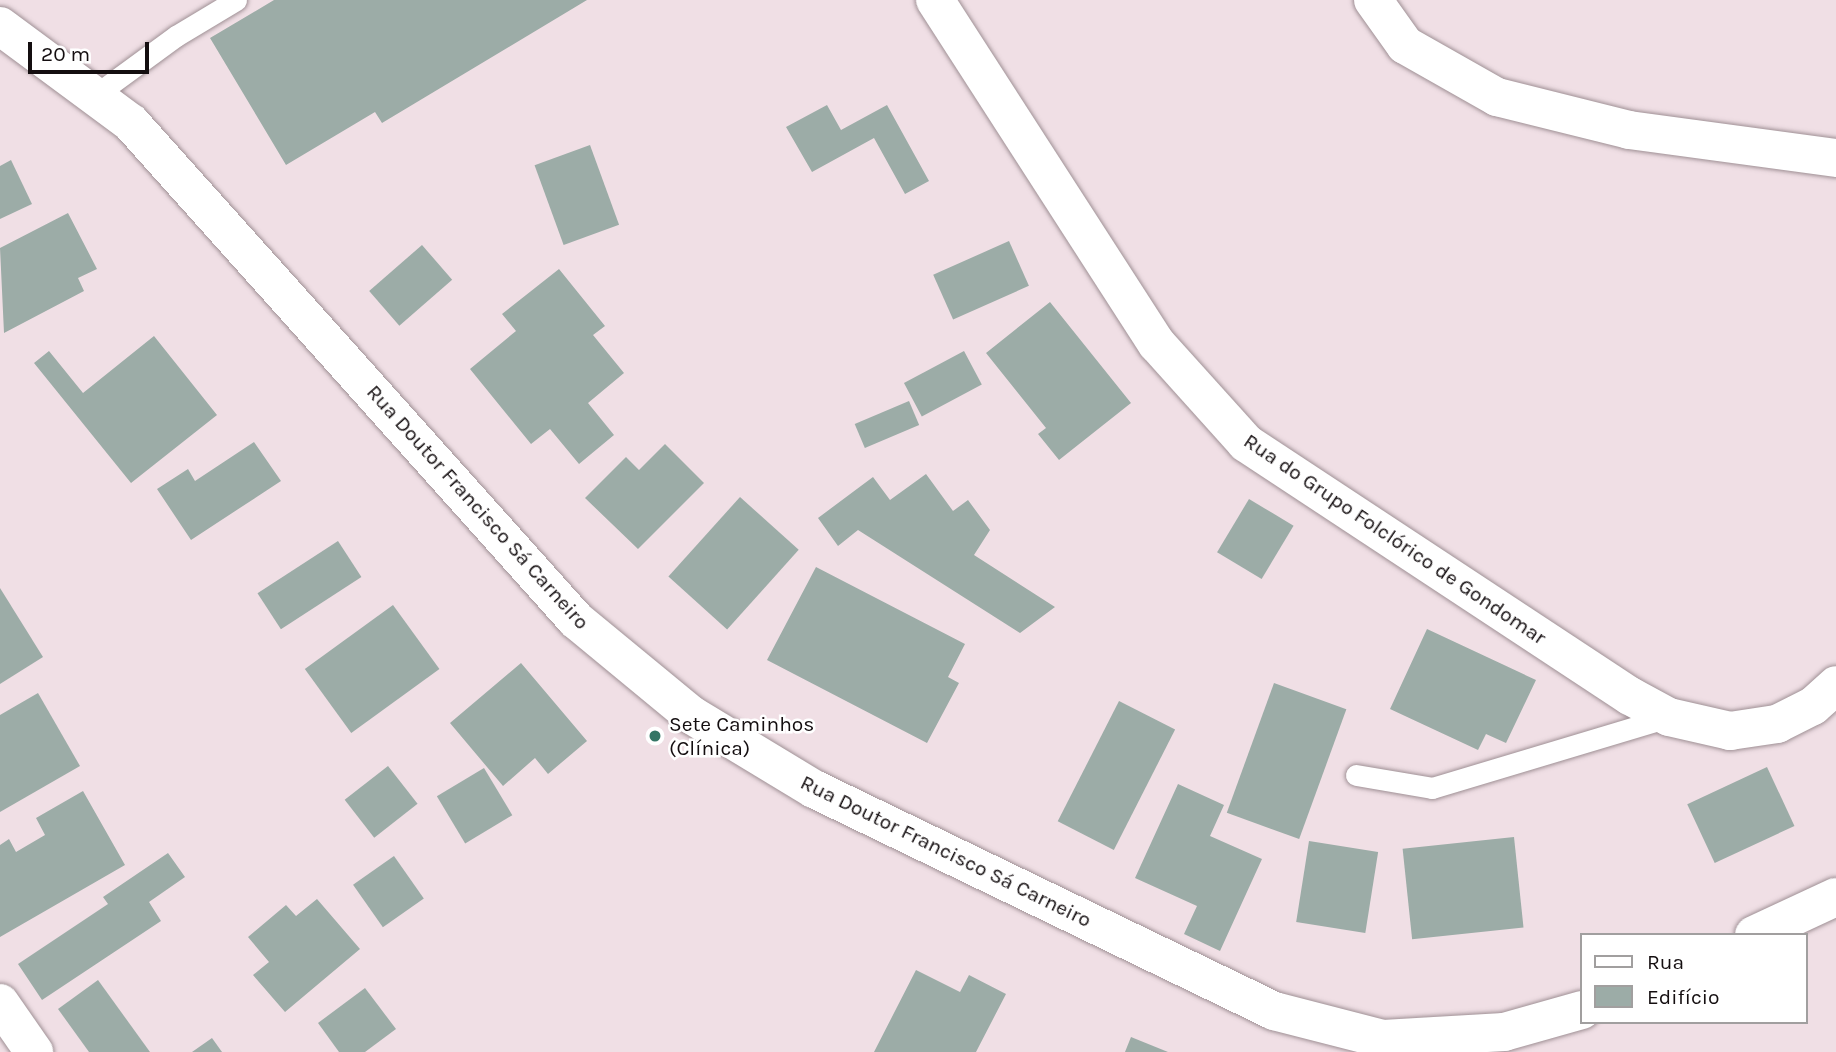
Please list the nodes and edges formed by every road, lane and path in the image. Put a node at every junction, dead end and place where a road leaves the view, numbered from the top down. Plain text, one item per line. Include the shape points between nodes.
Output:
1 (236, 0) edge
2 (935, 0) edge
3 (1373, 0) edge
4 (0, 26) edge
5 (94, 96) junction
6 (1836, 158) edge
7 (1836, 685) edge
8 (1669, 717) junction
9 (1356, 775) dead end
10 (1836, 897) edge
11 (1758, 933) edge
12 (0, 1003) edge
13 (1580, 1011) edge
14 (34, 1052) edge

1 - 5 lane via 176,36
2 - 8 main road, Rua do Grupo Folclórico de Gondomar via 1157,344 1246,443 1630,696
3 - 6 main road via 1405,45 1497,97 1629,130
4 - 5 main road, Rua Doutor Francisco Sá Carneiro
5 - 13 main road, Rua Doutor Francisco Sá Carneiro via 140,133 576,620 690,714 814,789 1273,1011 1383,1039 1504,1032
7 - 8 main road, Rua do Grupo Folclórico de Gondomar via 1812,706 1777,724 1730,731
8 - 9 lane via 1432,788
10 - 11 main road
12 - 14 main road

